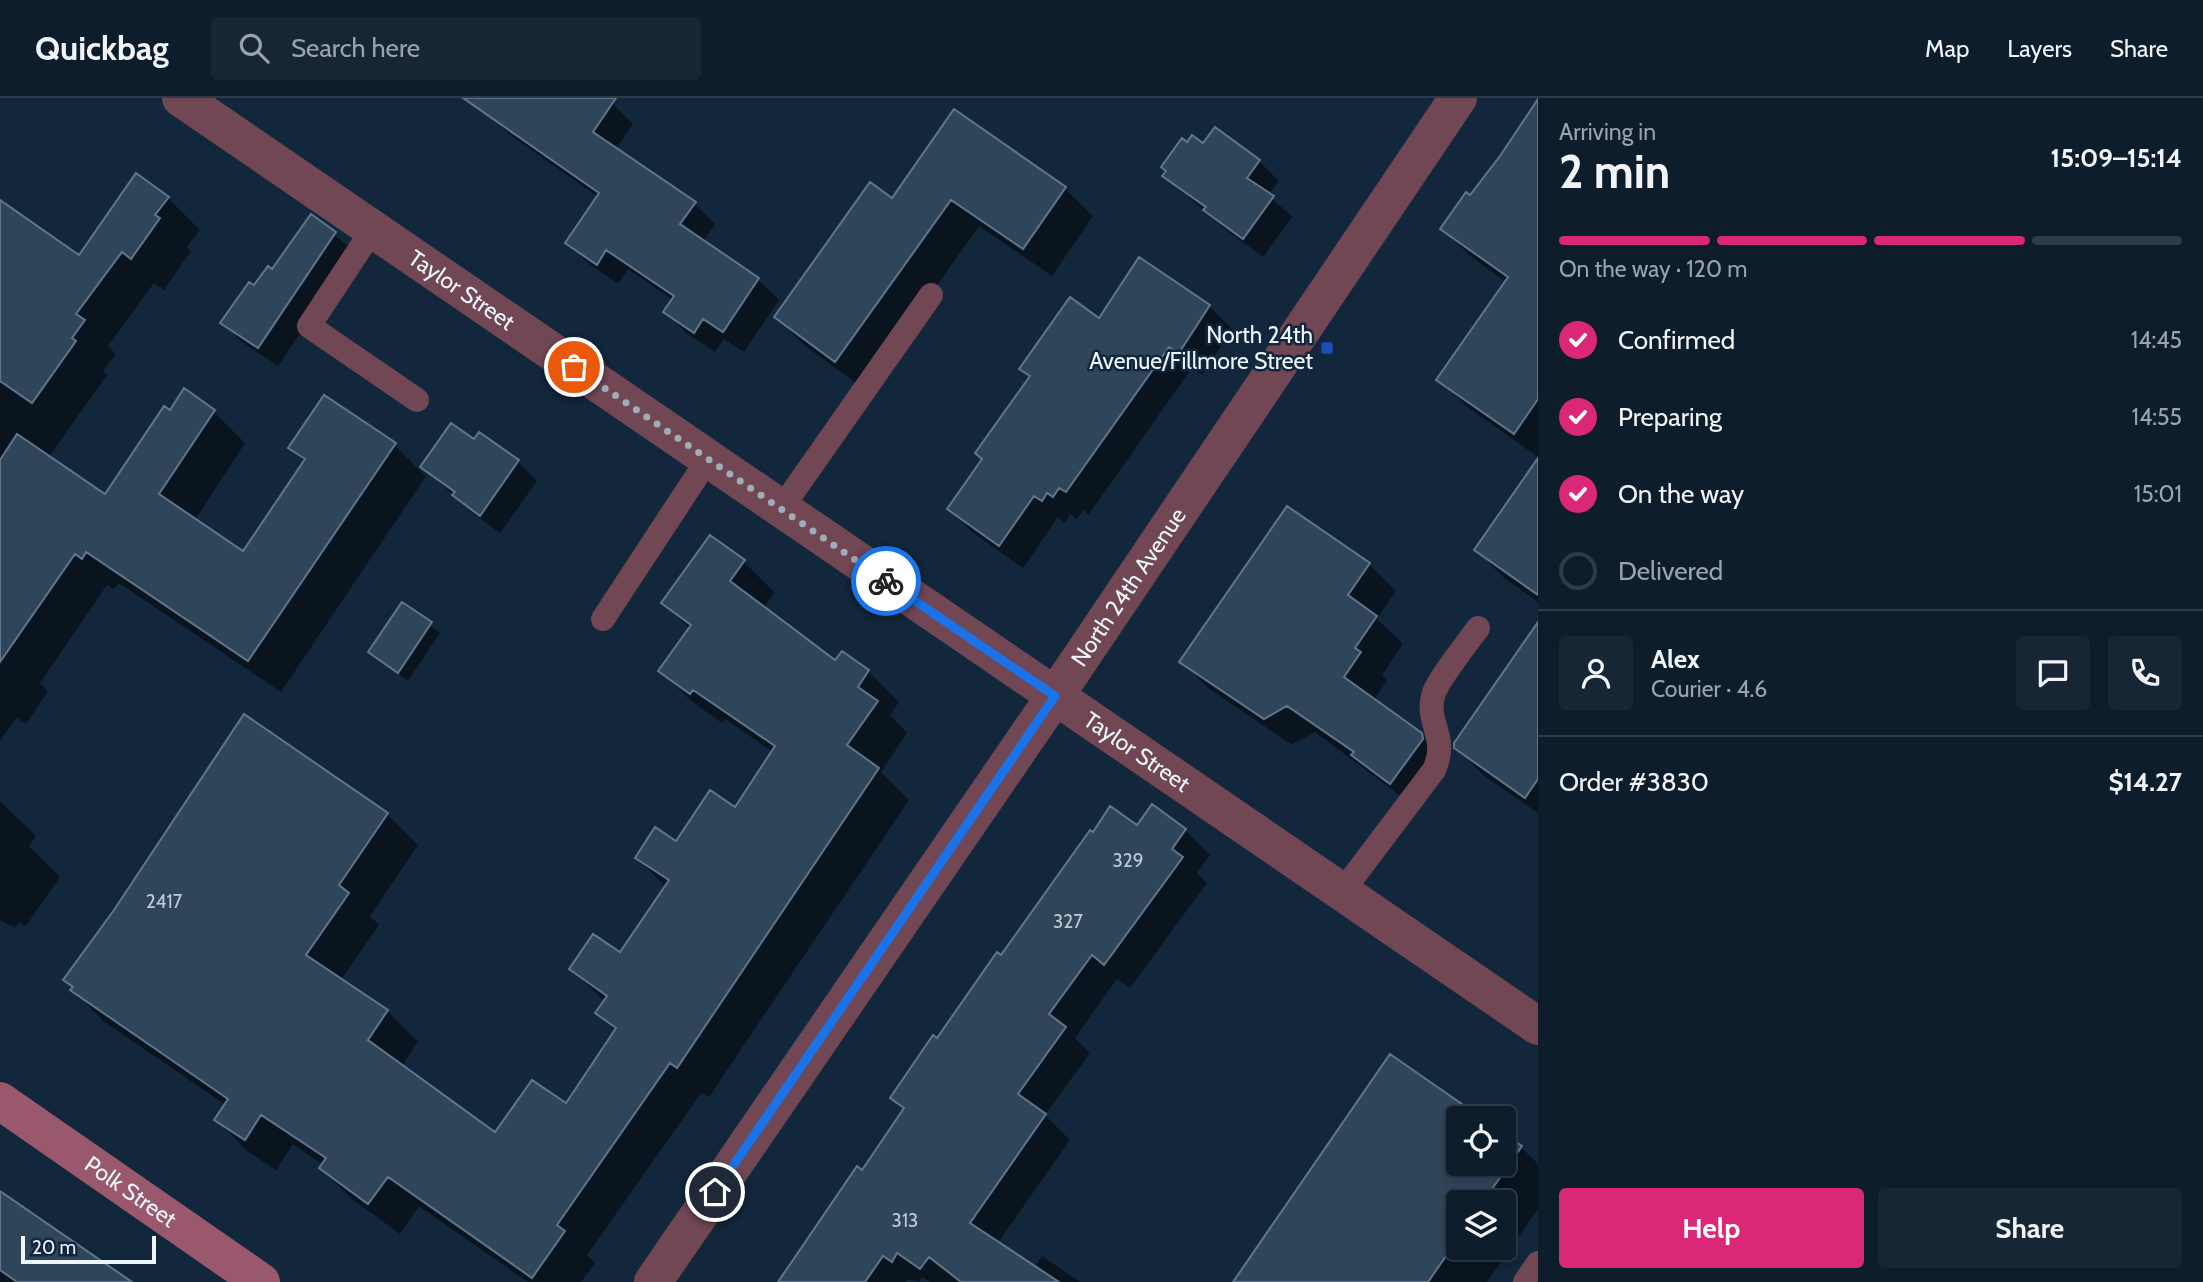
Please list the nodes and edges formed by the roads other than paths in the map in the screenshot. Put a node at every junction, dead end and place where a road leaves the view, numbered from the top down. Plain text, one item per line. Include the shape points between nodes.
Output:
1 (181, 98) edge
2 (1458, 98) edge
3 (373, 229) junction
4 (931, 295) dead end
5 (417, 400) dead end
6 (708, 459) junction
7 (781, 509) junction
8 (603, 620) dead end
9 (1478, 628) dead end
10 (1055, 696) junction
11 (1342, 892) junction
12 (1534, 1015) edge
13 (0, 1101) edge
14 (1538, 1263) edge
15 (261, 1282) edge
16 (653, 1282) edge
17 (1525, 1282) edge

1 - 3 street, Taylor Street
2 - 10 street, North 24th Avenue
3 - 5 lane via 309,326
3 - 6 street, Taylor Street
4 - 7 lane
6 - 7 street, Taylor Street
6 - 8 lane
7 - 10 street, Taylor Street
9 - 11 lane via 1433,695 1442,752 1434,770
10 - 11 street, Taylor Street
10 - 16 street, North 24th Avenue
11 - 12 street, Taylor Street
13 - 15 main road, Polk Street
14 - 17 lane

